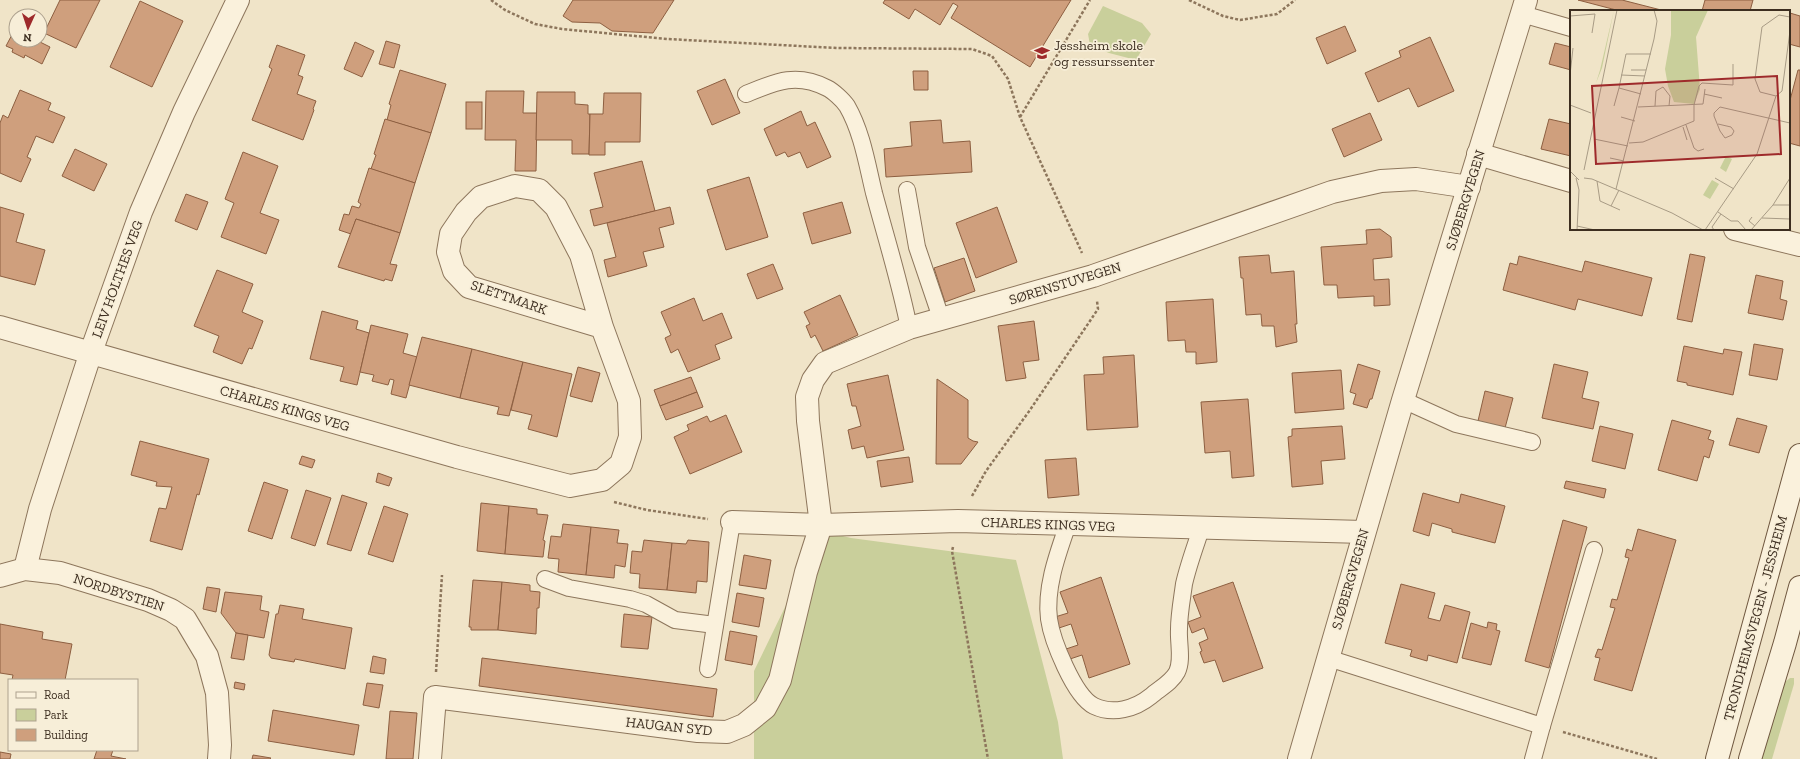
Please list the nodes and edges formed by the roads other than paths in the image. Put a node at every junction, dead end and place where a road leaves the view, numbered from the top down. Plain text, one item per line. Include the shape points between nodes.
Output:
1 (238, 0) edge
2 (1524, 7) edge
3 (1570, 28) edge
4 (746, 94) dead end
5 (1478, 154) junction
6 (1570, 181) edge
7 (1469, 187) junction
8 (907, 190) dead end
9 (1739, 230) edge
10 (1800, 245) edge
11 (941, 318) junction
12 (0, 327) edge
13 (602, 327) junction
14 (909, 328) junction
15 (91, 352) junction
16 (1403, 400) junction
17 (1532, 442) dead end
18 (1800, 454) edge
19 (570, 486) joint
20 (732, 522) joint
21 (1068, 524) junction
22 (821, 525) junction
23 (1201, 529) junction
24 (1364, 532) junction
25 (1594, 550) dead end
26 (25, 569) junction
27 (0, 576) edge
28 (545, 579) dead end
29 (1800, 586) edge
30 (715, 625) junction
31 (1328, 658) junction
32 (708, 669) dead end
33 (1542, 726) junction
34 (219, 759) edge
35 (430, 759) edge
36 (1299, 759) edge
37 (1533, 759) edge
38 (1717, 759) edge
39 (1750, 759) edge

1 - 15 street, LEIV HOLTHES VEG via 184,112 141,212
2 - 3 lane
2 - 5 street, SJØBERGVEGEN
4 - 14 lane via 771,84 806,79 828,88 846,104 866,158 900,284
5 - 6 street
5 - 7 street, SJØBERGVEGEN
7 - 11 street, SØRENSTUVEGEN via 1416,179 1381,181 1332,192 1093,276
7 - 16 street, SJØBERGVEGEN
8 - 11 lane via 917,247
9 - 10 street
11 - 14 street, SØRENSTUVEGEN
12 - 15 street, CHARLES KINGS VEG
13 - 13 street, SLETTMARK via 581,255 556,207 539,190 514,186 480,196 451,234 448,252 454,271 469,287
13 - 19 street, SLETTMARK via 628,401 630,437 620,464 602,480
14 - 22 street, SØRENSTUVEGEN via 825,363 813,380 807,397 808,421
15 - 19 street, CHARLES KINGS VEG via 325,420
15 - 26 street, LEIV HOLTHES VEG via 40,510
16 - 17 lane via 1456,424
16 - 24 street, SJØBERGVEGEN
18 - 38 street, TRONDHEIMSVEGEN - JESSHEIM
20 - 22 street, CHARLES KINGS VEG
20 - 30 lane
21 - 22 street, CHARLES KINGS VEG via 958,521
21 - 23 street, CHARLES KINGS VEG
21 - 23 lane via 1054,566 1049,618 1056,646 1076,685 1093,706 1107,711 1122,710 1146,700 1176,673 1180,665 1179,629 1184,584
22 - 35 street, HAUGAN SYD via 806,572 780,680 765,708 744,725 727,732 698,730 435,697
23 - 24 street, CHARLES KINGS VEG
24 - 31 street, SJØBERGVEGEN
25 - 33 lane
26 - 27 street, NORDBYSTIEN
26 - 34 street, NORDBYSTIEN via 60,573 148,600 185,619 207,656 217,693
28 - 30 lane via 569,588 640,602 675,620
29 - 39 street
30 - 32 lane
31 - 33 lane
31 - 36 street, SJØBERGVEGEN
33 - 37 lane

